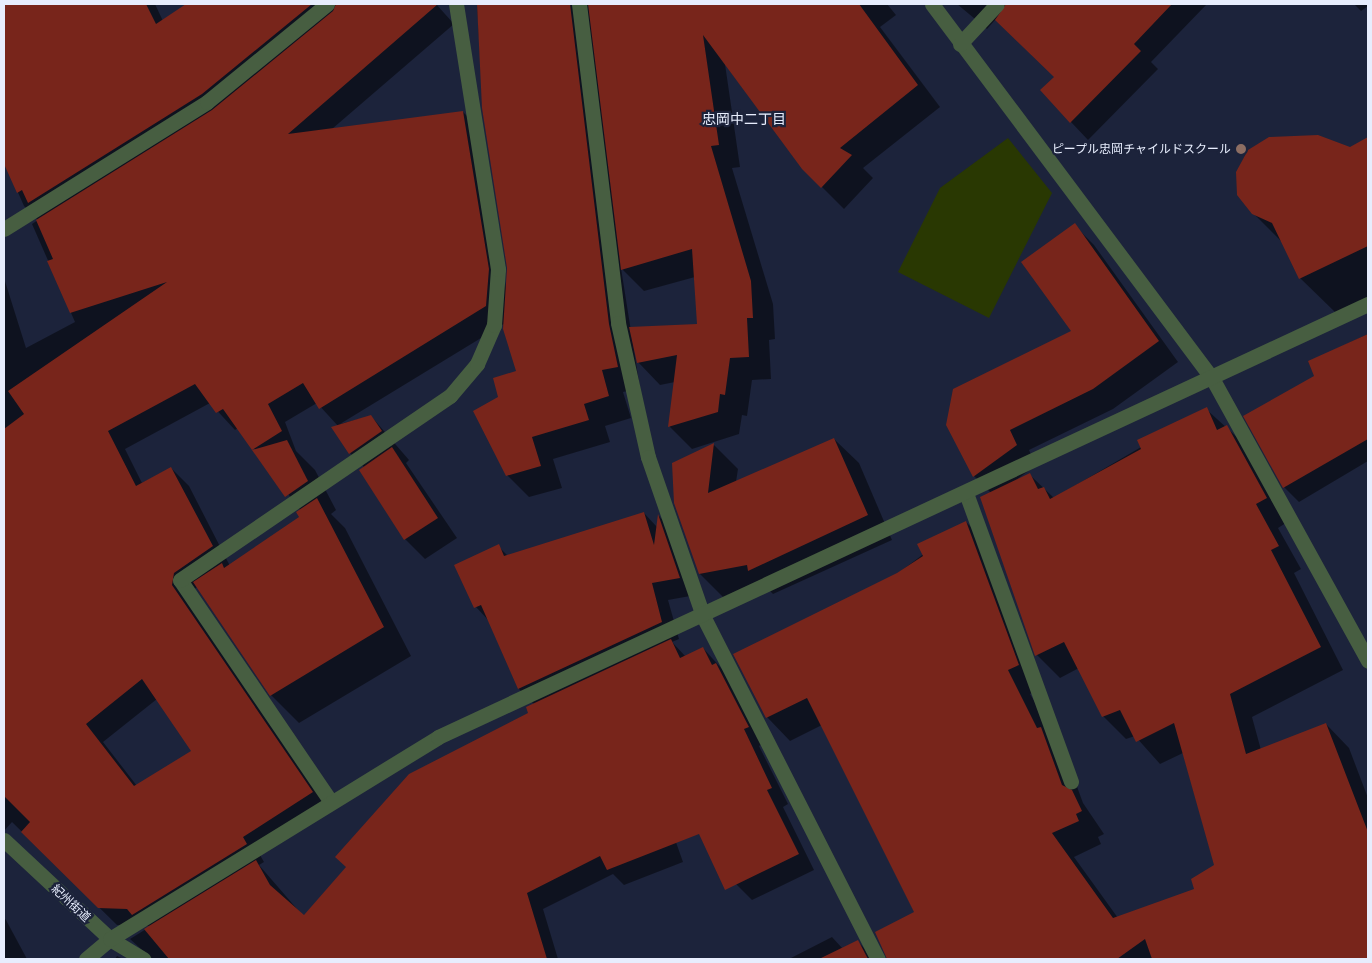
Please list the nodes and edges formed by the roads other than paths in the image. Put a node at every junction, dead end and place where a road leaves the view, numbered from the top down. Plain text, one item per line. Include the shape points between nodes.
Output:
1 (327, 4) edge
2 (456, 4) edge
3 (579, 4) edge
4 (932, 4) edge
5 (997, 4) edge
6 (960, 44) junction
7 (4, 229) edge
8 (1368, 304) edge
9 (1212, 378) junction
10 (966, 493) junction
11 (702, 616) junction
12 (1368, 661) edge
13 (1071, 781) dead end
14 (331, 802) junction
15 (4, 840) edge
16 (110, 939) junction
17 (86, 959) edge
18 (143, 959) edge
19 (878, 959) edge

1 - 7 street via 207,102
2 - 14 street via 498,268 494,325 477,364 450,396 180,580
3 - 11 street via 618,323 648,457
4 - 6 street
5 - 6 street
6 - 9 street
8 - 9 street
9 - 10 street
9 - 12 street
10 - 11 street
10 - 13 street
11 - 14 street via 438,736
11 - 19 street
14 - 16 street
15 - 16 street, 紀州街道
16 - 17 street
16 - 18 street, 紀州街道

